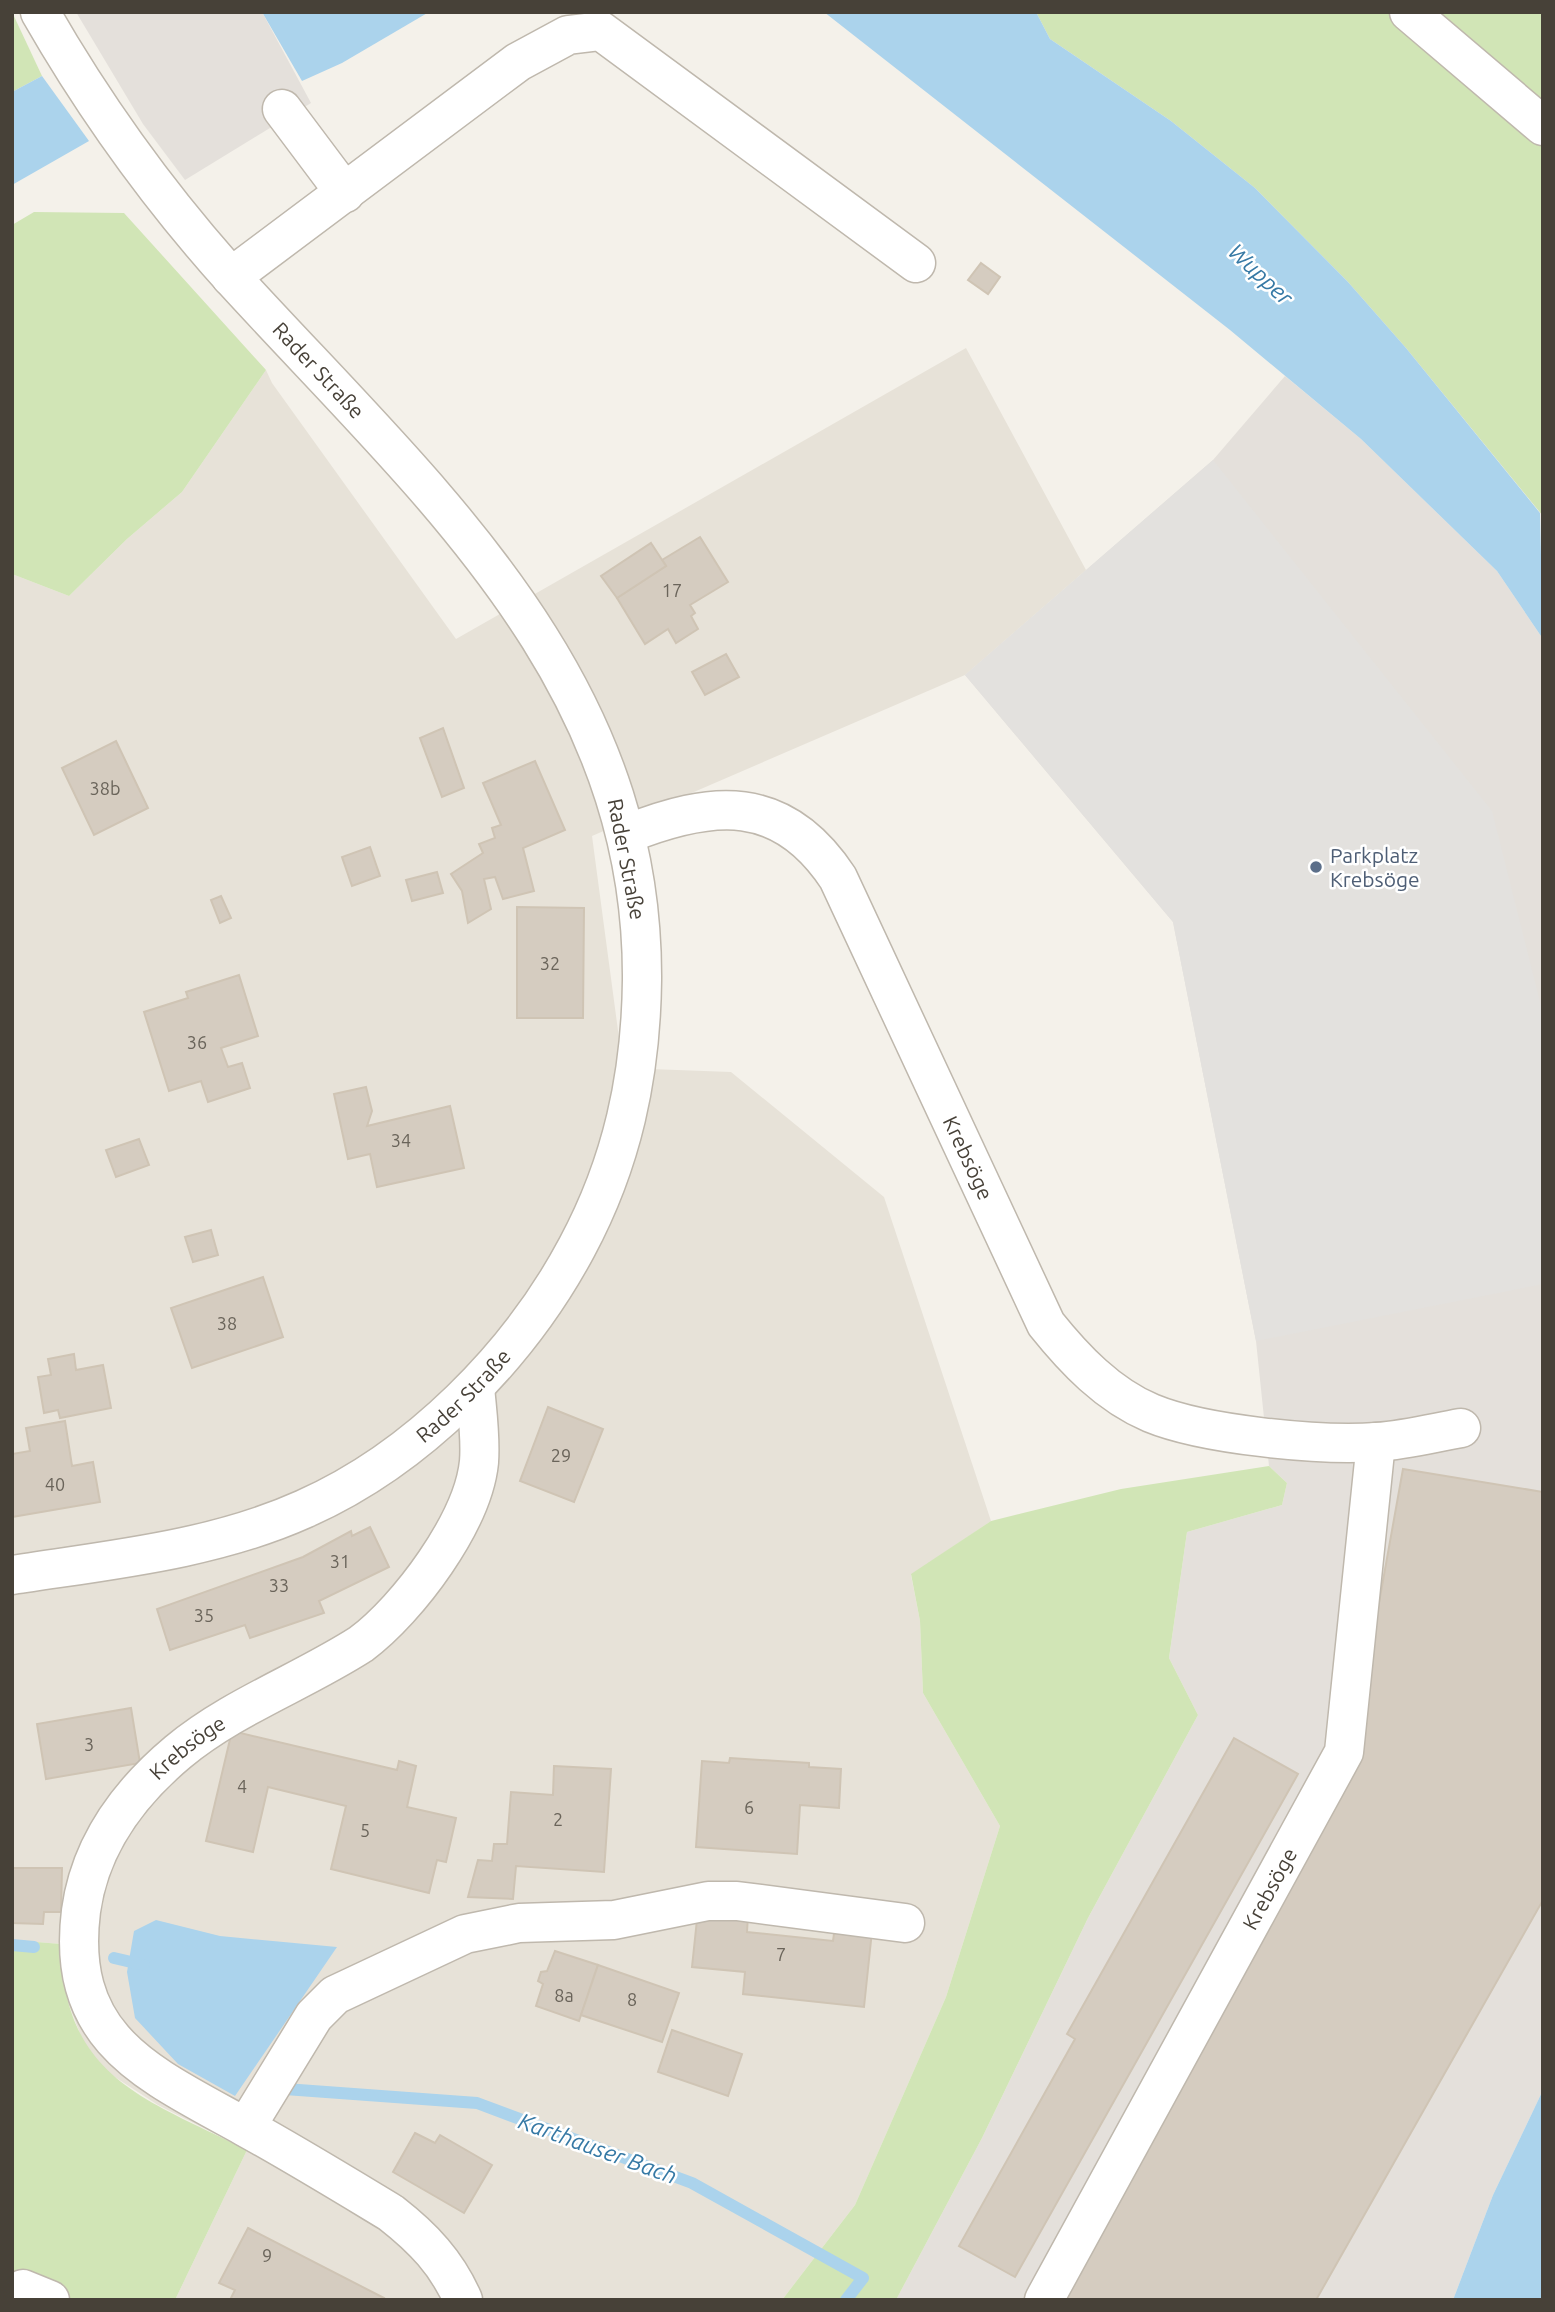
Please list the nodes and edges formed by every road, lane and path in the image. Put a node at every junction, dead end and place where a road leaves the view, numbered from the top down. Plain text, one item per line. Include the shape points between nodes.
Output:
1 (40, 12) edge
2 (1409, 12) edge
3 (282, 109) dead end
4 (1543, 126) edge
5 (345, 193) junction
6 (916, 263) dead end
7 (231, 277) junction
8 (627, 834) junction
9 (475, 1387) junction
10 (1461, 1428) dead end
11 (1376, 1442) junction
12 (12, 1575) edge
13 (905, 1923) dead end
14 (246, 2127) junction
15 (463, 2300) edge
16 (1044, 2300) edge

1 - 7 street, Rader Straße via 119,139
2 - 4 street
3 - 5 street
5 - 6 street via 518,62 568,35 601,31
5 - 7 street
7 - 8 street, Rader Straße via 348,399 462,530 537,635 584,717 615,791
8 - 9 street, Rader Straße via 640,916 641,1020 622,1142 593,1218 555,1286
8 - 11 street, Krebsöge via 671,816 706,811 758,813 796,832 827,861 1046,1324 1091,1375 1150,1413 1209,1429 1287,1439
9 - 12 street, Rader Straße via 422,1435 352,1483 303,1509 172,1549
9 - 14 street, Krebsöge via 476,1478 453,1529 413,1595 361,1644 179,1751 126,1805 110,1826 92,1865 83,1900 79,1963 86,1994 99,2019 128,2056 150,2073
10 - 11 street, Krebsöge
11 - 16 street, Krebsöge via 1344,1752
13 - 14 street via 708,1901 614,1920 519,1923 465,1934 335,1995 314,2016
14 - 15 street, Krebsöge via 411,2228 438,2256

